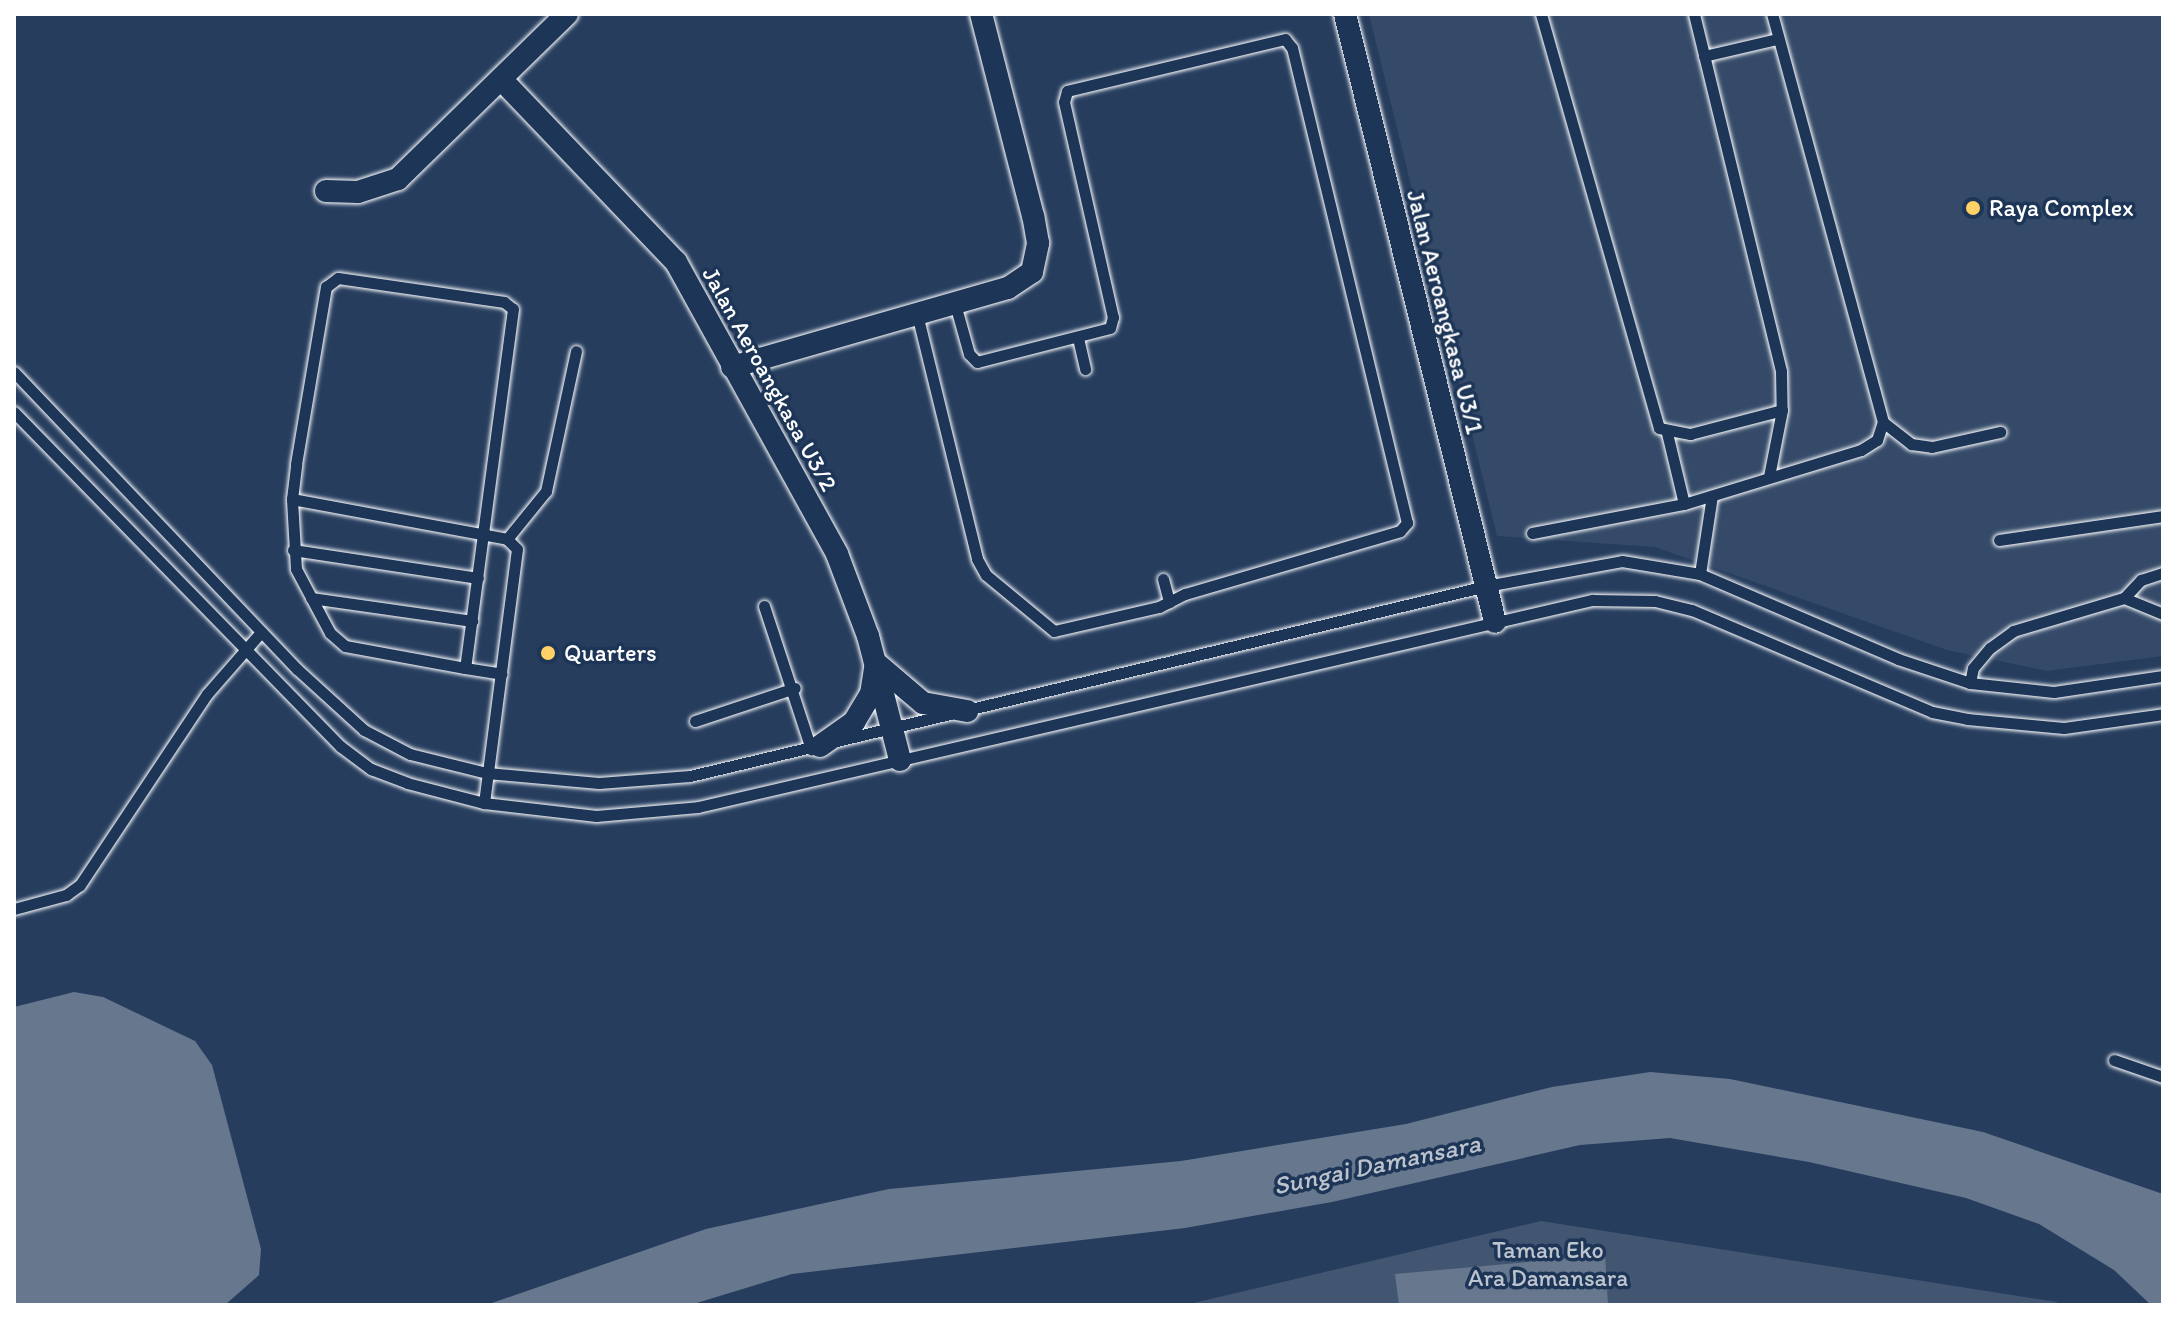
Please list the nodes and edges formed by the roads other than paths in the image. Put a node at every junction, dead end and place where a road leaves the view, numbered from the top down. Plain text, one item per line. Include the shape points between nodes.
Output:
1 (567, 14) edge
2 (981, 14) edge
3 (1345, 14) edge
4 (1541, 14) edge
5 (1694, 14) edge
6 (1772, 14) edge
7 (1777, 39) junction
8 (1704, 56) junction
9 (501, 79) junction
10 (326, 191) dead end
11 (955, 304) junction
12 (917, 314) junction
13 (1078, 338) junction
14 (576, 351) dead end
15 (732, 367) junction
16 (1085, 369) dead end
17 (14, 372) edge
18 (1782, 410) junction
19 (14, 412) edge
20 (1883, 422) junction
21 (2000, 432) dead end
22 (1667, 433) junction
23 (1769, 476) junction
24 (1712, 496) junction
25 (292, 499) junction
26 (1684, 504) junction
27 (2163, 516) edge
28 (1532, 533) dead end
29 (485, 535) junction
30 (507, 539) junction
31 (1999, 540) dead end
32 (293, 550) junction
33 (2163, 573) edge
34 (1700, 574) junction
35 (478, 578) junction
36 (1163, 579) dead end
37 (1486, 586) junction
38 (311, 598) junction
39 (2124, 598) junction
40 (1169, 602) junction
41 (764, 606) dead end
42 (2163, 614) edge
43 (472, 621) junction
44 (1495, 622) junction
45 (261, 632) junction
46 (243, 652) junction
47 (876, 663) junction
48 (465, 668) junction
49 (502, 674) junction
50 (2163, 676) edge
51 (1970, 683) junction
52 (795, 688) junction
53 (967, 711) junction
54 (2163, 714) edge
55 (695, 721) dead end
56 (893, 729) junction
57 (816, 748) junction
58 (900, 760) junction
59 (487, 773) junction
60 (484, 803) junction
61 (14, 909) edge
62 (2114, 1060) dead end
63 (2163, 1077) edge

1 - 9 street
2 - 11 street via 1033,216 1037,259 1023,282
3 - 37 street, Jalan Aeroangkasa U3/1
4 - 22 lane via 1651,415
5 - 8 lane
6 - 7 lane
7 - 8 lane
7 - 20 lane
8 - 18 lane via 1781,371
9 - 10 street via 398,179 358,192
9 - 15 street, Jalan Aeroangkasa U3/2 via 661,242
11 - 12 street
11 - 13 lane via 969,354 977,362
12 - 15 street
12 - 40 lane via 977,559 986,575 1054,631
13 - 16 lane
13 - 40 lane via 1105,331 1113,317 1064,102 1067,91 1279,39 1290,43 1407,523 1400,531
14 - 30 lane via 546,491
15 - 47 street, Jalan Aeroangkasa U3/2 via 837,554
17 - 45 lane
18 - 22 lane via 1690,434
18 - 23 lane
19 - 46 lane
20 - 21 lane via 1911,444 1932,447
20 - 23 lane via 1877,440 1861,450
22 - 26 lane
23 - 24 lane
24 - 26 lane
24 - 34 lane
25 - 29 lane
25 - 29 lane via 328,282 338,278 504,302 513,314
25 - 32 lane
26 - 28 lane
27 - 31 lane
29 - 30 lane
29 - 35 lane
30 - 49 lane via 519,560
32 - 35 lane
32 - 38 lane
33 - 39 lane via 2141,580
34 - 37 lane via 1622,561
34 - 51 lane via 1898,659
35 - 43 lane
36 - 40 lane
37 - 44 street, Jalan Aeroangkasa U3/1
37 - 53 lane
38 - 43 lane
38 - 48 lane via 345,646
39 - 42 lane
39 - 51 lane via 2013,631 1973,668
41 - 52 lane
43 - 48 lane
44 - 54 lane via 1592,600 1655,601 1728,622 1943,714 2064,728
44 - 58 lane
45 - 46 lane
45 - 59 lane via 364,730 410,754
46 - 60 lane via 371,769
46 - 61 lane via 207,694 80,885 66,895
47 - 53 street via 923,703
47 - 56 street, Jalan Aeroangkasa U3/2
47 - 57 street via 871,694 854,722
48 - 49 lane
49 - 59 lane
50 - 51 lane via 2054,692
52 - 55 lane
52 - 57 lane
53 - 56 lane
56 - 57 lane
56 - 58 street, Jalan Aeroangkasa U3/2
57 - 59 lane via 649,782
58 - 60 lane via 650,815 596,816
59 - 60 lane
62 - 63 lane

